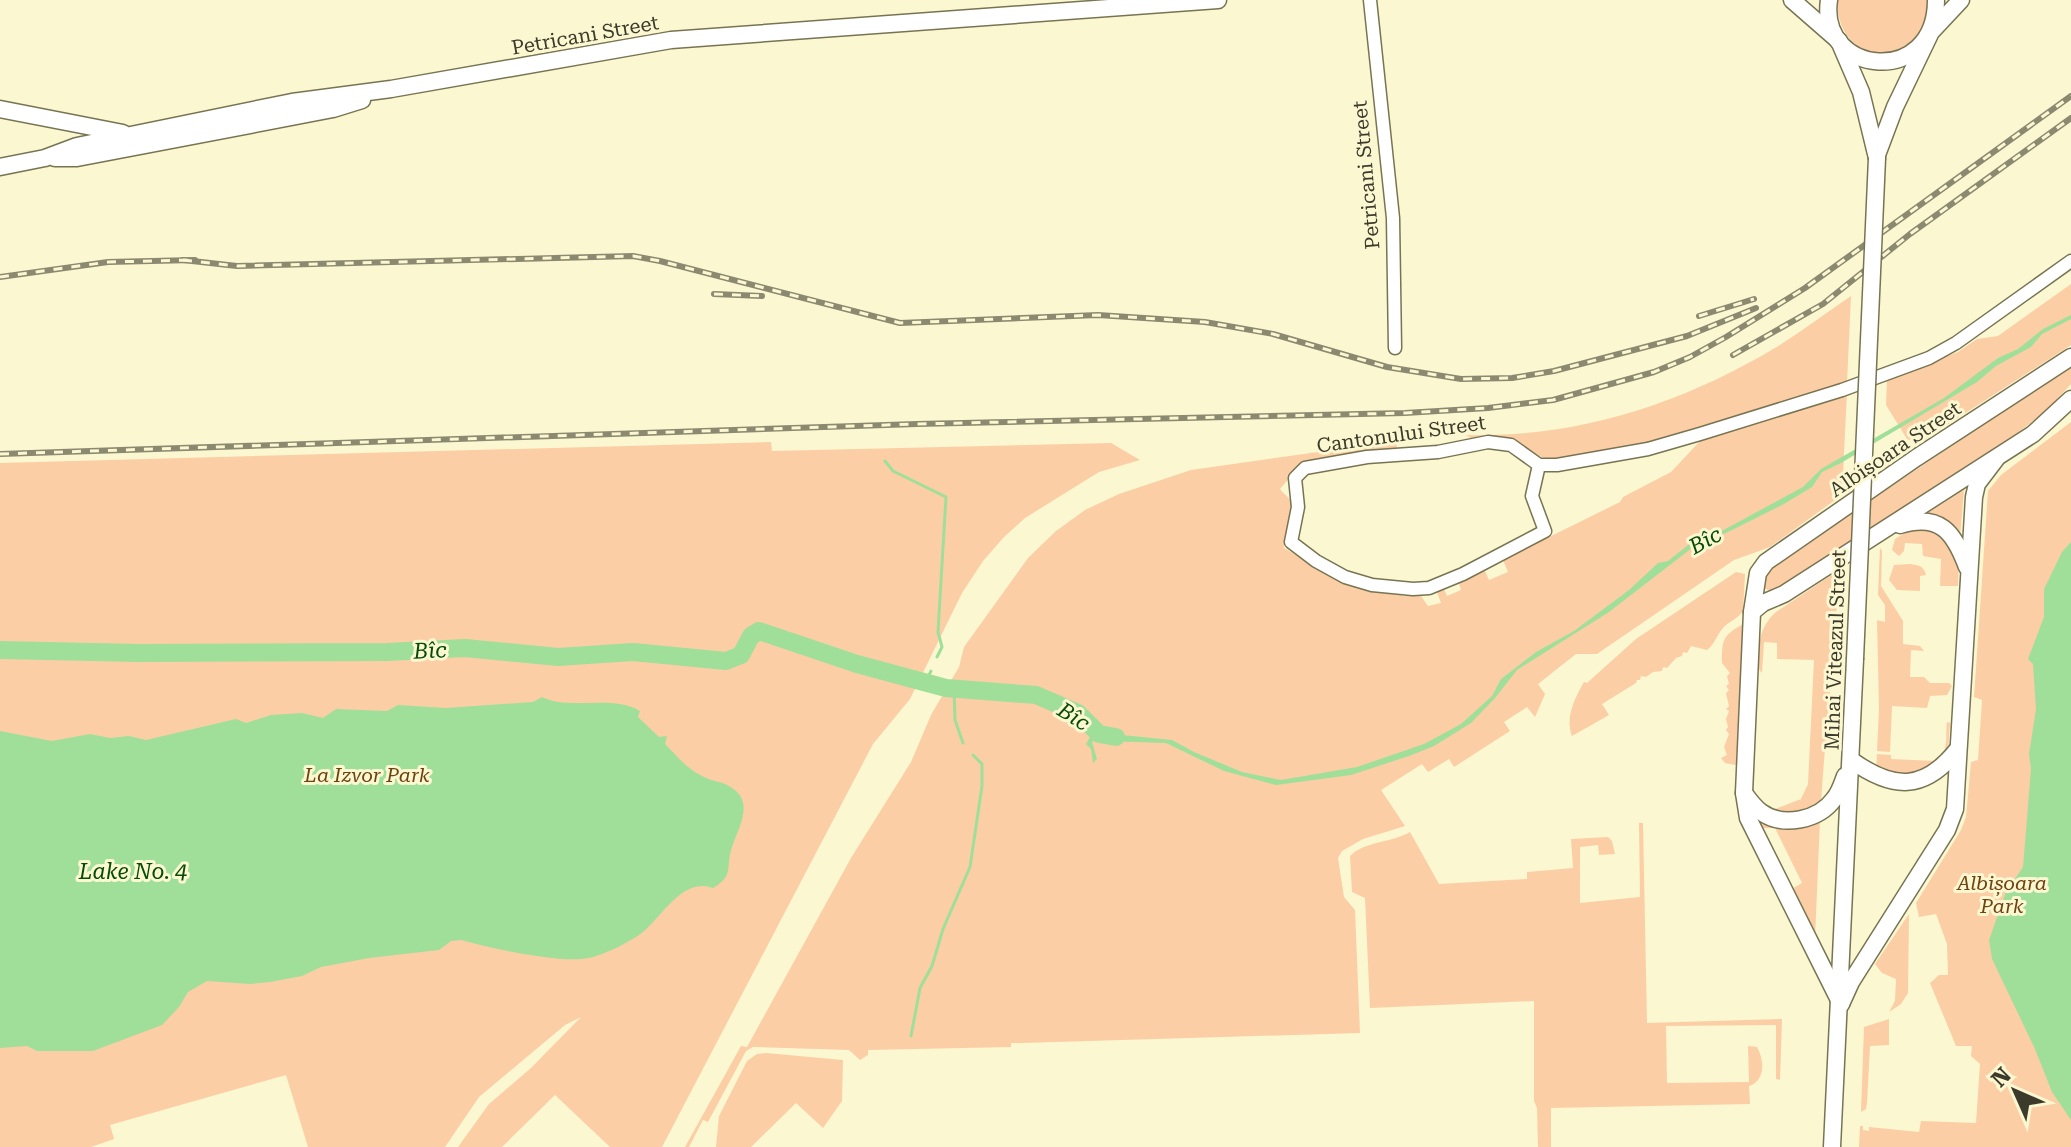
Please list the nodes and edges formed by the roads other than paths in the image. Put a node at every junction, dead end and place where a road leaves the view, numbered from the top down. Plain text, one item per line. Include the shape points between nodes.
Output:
1 (1218, 0) edge
2 (1370, 0) edge
3 (1792, 0) edge
4 (1829, 0) edge
5 (1936, 0) edge
6 (1961, 0) edge
7 (1931, 32) junction
8 (1839, 41) junction
9 (391, 89) junction
10 (0, 109) edge
11 (131, 135) junction
12 (160, 142) junction
13 (1877, 156) junction
14 (45, 158) junction
15 (0, 167) edge
16 (2071, 261) edge
17 (1395, 348) dead end
18 (2071, 357) edge
19 (2071, 399) edge
20 (1996, 459) junction
21 (1539, 465) junction
22 (1887, 529) junction
23 (1969, 571) junction
24 (1784, 594) junction
25 (1752, 612) junction
26 (1751, 633) junction
27 (1958, 749) junction
28 (1851, 760) junction
29 (1744, 793) junction
30 (1841, 1004) junction
31 (1832, 1147) edge

1 - 9 main road, Petricani Street via 686,38
2 - 17 street, Petricani Street via 1393,218
3 - 8 main road
4 - 8 main road, Mihai Viteazul Street via 1829,18
5 - 7 main road
6 - 7 main road
7 - 8 main road via 1913,53 1888,62 1861,58
7 - 13 main road, Mihai Viteazul Street
8 - 13 main road, Mihai Viteazul Street via 1861,92
9 - 11 main road, Petricani Street via 292,102
9 - 12 main road, Petricani Street via 333,109
10 - 11 main road
11 - 12 main road
11 - 14 main road, Petricani Street
12 - 14 main road, Petricani Street via 77,158
13 - 28 main road, Mihai Viteazul Street, bridge
14 - 15 main road, Petricani Street
16 - 21 street via 1943,350 1871,380 1648,449
18 - 25 main road, Albișoara Street via 1766,562 1758,573
19 - 20 main road via 2044,426
20 - 22 main road
20 - 23 main road via 1977,484
21 - 21 street, Cantonului Street via 1532,496 1545,531 1429,588 1395,588 1345,577 1291,542 1298,507 1295,478 1305,468 1488,442 1511,445
22 - 23 main road via 1913,521 1939,524 1956,542
22 - 24 main road
23 - 27 main road
24 - 25 main road
24 - 26 main road
25 - 26 main road
26 - 29 main road
27 - 28 main road via 1932,776 1899,783
27 - 30 main road via 1955,809 1947,830
28 - 29 main road via 1833,801 1809,817 1771,817
28 - 30 main road, Mihai Viteazul Street
29 - 30 main road via 1748,818
30 - 31 main road, Mihai Viteazul Street

